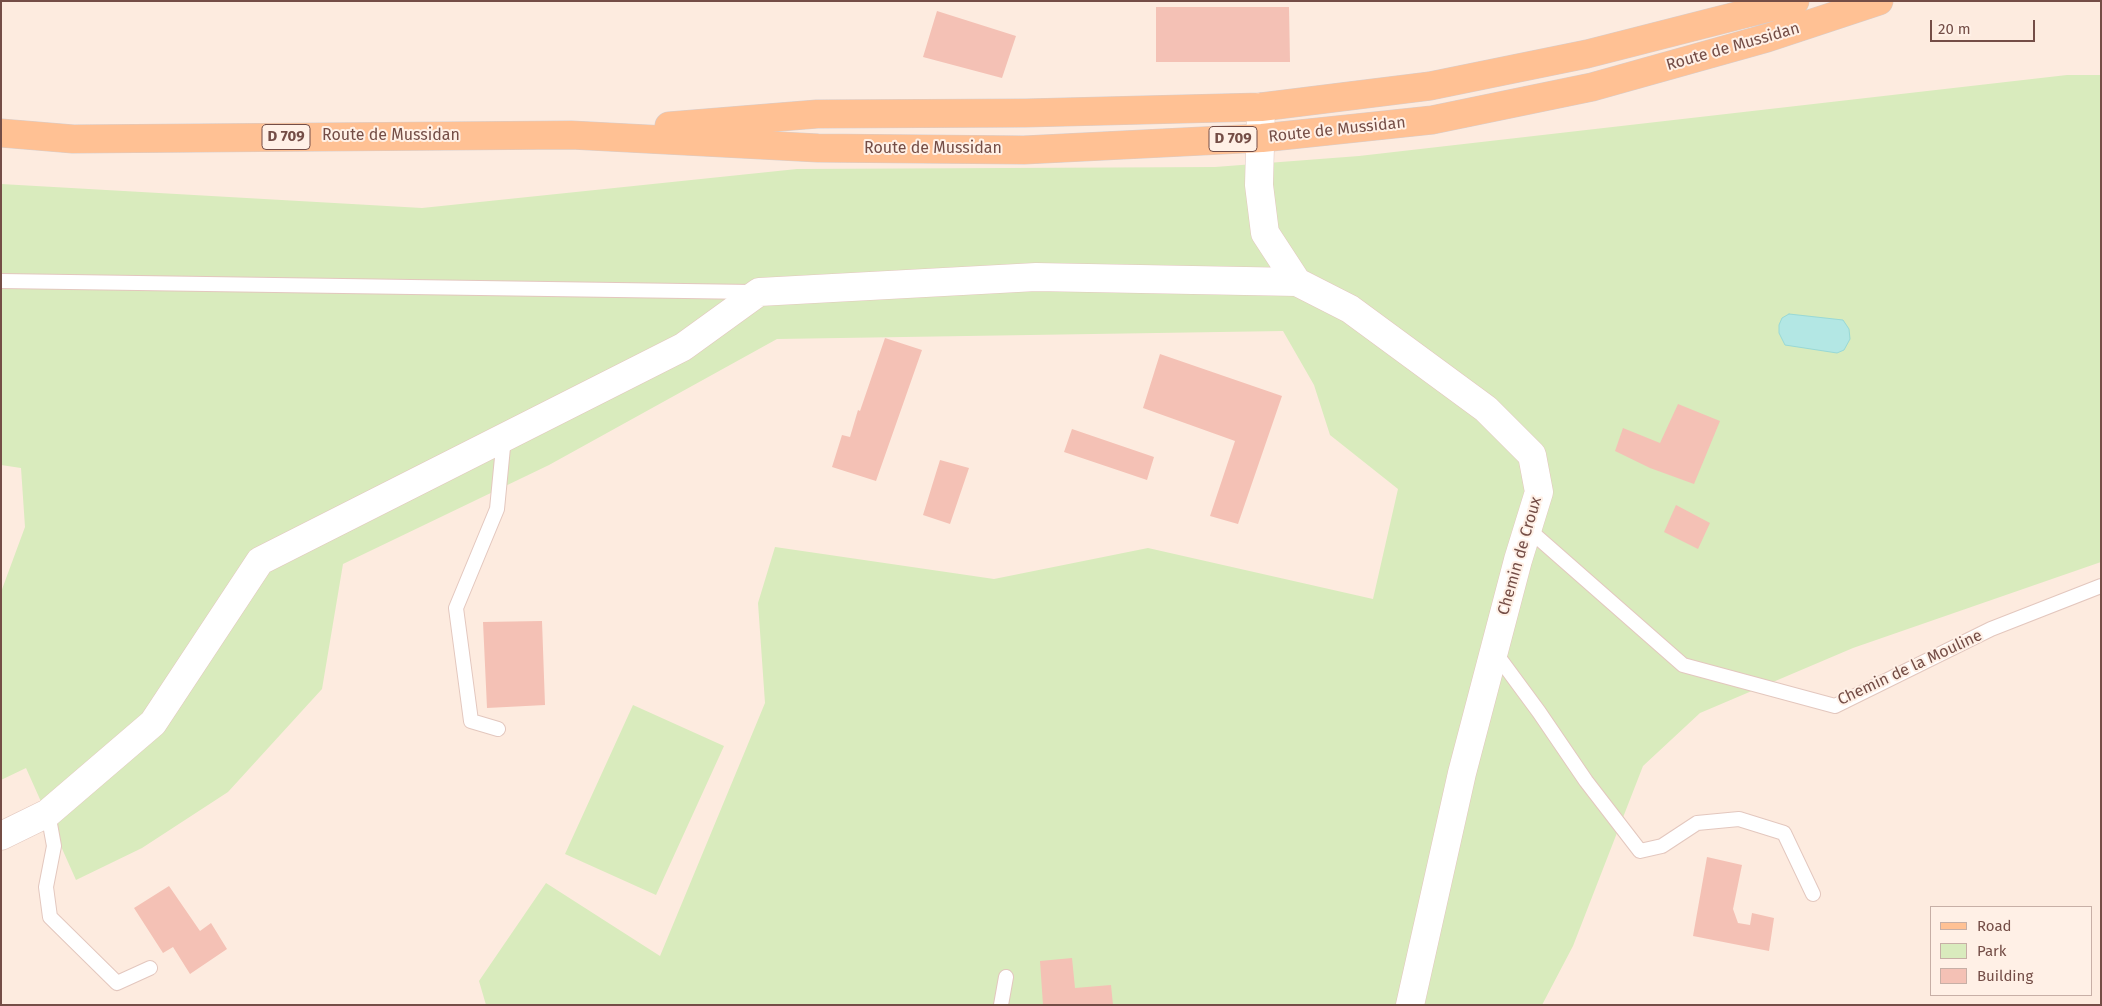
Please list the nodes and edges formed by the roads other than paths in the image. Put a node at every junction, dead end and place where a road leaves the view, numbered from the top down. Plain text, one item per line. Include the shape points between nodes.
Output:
1 (1795, 1) edge
2 (1879, 1) edge
3 (1262, 107) junction
4 (1, 133) edge
5 (570, 135) junction
6 (1262, 138) junction
7 (1, 281) edge
8 (1297, 282) junction
9 (759, 292) junction
10 (504, 437) junction
11 (1527, 528) junction
12 (2101, 586) edge
13 (1494, 651) junction
14 (498, 729) dead end
15 (48, 813) junction
16 (1, 836) edge
17 (1813, 894) dead end
18 (150, 968) dead end
19 (1006, 978) dead end
20 (1001, 1005) edge
21 (1410, 1005) edge

1 - 3 main road, Route de Mussidan / D 709 via 1587,54 1430,86
2 - 6 main road, Route de Mussidan / D 709 via 1767,38 1592,87 1432,120
3 - 5 main road, Route de Mussidan / D 709 via 817,114
3 - 6 street, Chemin de Croux
4 - 5 main road, Route de Mussidan / D 709 via 74,139
5 - 6 main road, Route de Mussidan / D 709 via 818,148 1024,150
6 - 8 street, Chemin de Croux via 1259,185 1265,233
7 - 9 lane
8 - 9 street via 1036,277
8 - 11 street, Chemin de Croux via 1350,309 1427,365 1486,409 1532,455 1539,492
9 - 10 street via 683,347
10 - 14 lane via 498,508 456,608 471,721
10 - 15 street via 260,561 153,723
11 - 12 lane, Chemin de la Mouline via 1682,665 1835,706 1991,629
11 - 13 street, Chemin de Croux
13 - 17 lane via 1640,851 1662,846 1697,822 1739,818 1784,833
13 - 21 street, Chemin de Croux via 1462,773
15 - 16 street
15 - 18 lane via 54,846 46,887 50,917 117,983
19 - 20 lane

